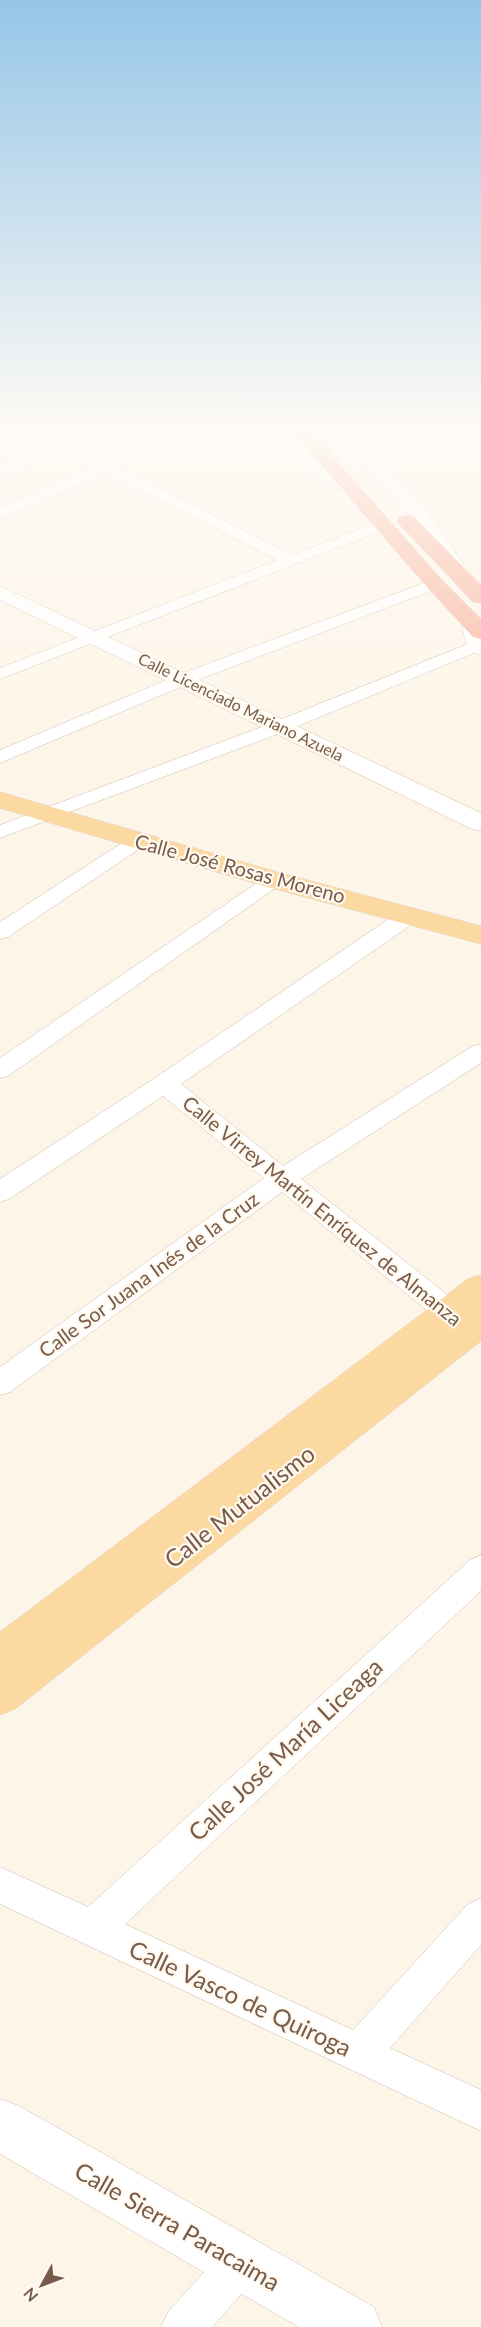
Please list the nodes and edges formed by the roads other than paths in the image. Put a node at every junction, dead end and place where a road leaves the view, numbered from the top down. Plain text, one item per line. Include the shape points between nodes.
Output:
1 (235, 533) edge
2 (364, 533) edge
3 (390, 533) edge
4 (418, 533) edge
5 (432, 533) edge
6 (291, 561) junction
7 (460, 574) junction
8 (435, 584) junction
9 (0, 592) edge
10 (481, 597) edge
11 (96, 637) junction
12 (478, 637) edge
13 (0, 674) edge
14 (184, 679) junction
15 (279, 727) junction
16 (0, 757) edge
17 (0, 800) edge
18 (49, 815) junction
19 (481, 823) edge
20 (0, 832) edge
21 (138, 841) junction
22 (274, 880) junction
23 (410, 915) junction
24 (0, 932) edge
25 (481, 935) edge
26 (481, 1052) edge
27 (0, 1070) edge
28 (164, 1084) junction
29 (282, 1179) junction
30 (0, 1192) edge
31 (481, 1289) edge
32 (470, 1325) edge
33 (0, 1383) edge
34 (481, 1570) edge
35 (0, 1658) edge
36 (0, 1694) edge
37 (0, 1885) edge
38 (481, 1917) edge
39 (92, 1929) junction
40 (358, 2054) junction
41 (481, 2111) edge
42 (0, 2125) edge
43 (240, 2264) junction
44 (183, 2327) edge
45 (354, 2327) edge

1 - 6 street
2 - 6 street
3 - 8 highway
4 - 7 highway
5 - 7 street
6 - 11 street
7 - 10 highway
8 - 12 highway
8 - 14 street
9 - 11 street, Calle Licenciado Mariano Azuela
11 - 13 street
11 - 14 street, Calle Licenciado Mariano Azuela
12 - 15 street
14 - 15 street, Calle Licenciado Mariano Azuela
14 - 16 street
15 - 18 street
15 - 19 street, Calle Licenciado Mariano Azuela
17 - 18 main road, Calle José Rosas Moreno
18 - 20 street
18 - 21 main road, Calle José Rosas Moreno
21 - 22 main road, Calle José Rosas Moreno
21 - 24 street
22 - 23 main road, Calle José Rosas Moreno
22 - 27 street
23 - 25 main road, Calle José Rosas Moreno
23 - 28 street
26 - 29 street, Calle Sor Juana Inés de la Cruz
28 - 29 street, Calle Virrey Martín Enríquez de Almanza
28 - 30 street
29 - 32 street, Calle Virrey Martín Enríquez de Almanza
29 - 33 street, Calle Sor Juana Inés de la Cruz
31 - 32 main road, Calle Mutualismo
32 - 35 main road, Calle Mutualismo
32 - 36 main road, Calle Mutualismo
34 - 39 street, Calle José María Liceaga
37 - 39 street, Calle Vasco de Quiroga
38 - 40 street
39 - 40 street, Calle Vasco de Quiroga
40 - 41 street, Calle Vasco de Quiroga
42 - 43 street, Calle Sierra Paracaima
43 - 44 street
43 - 45 street, Calle Sierra Paracaima

